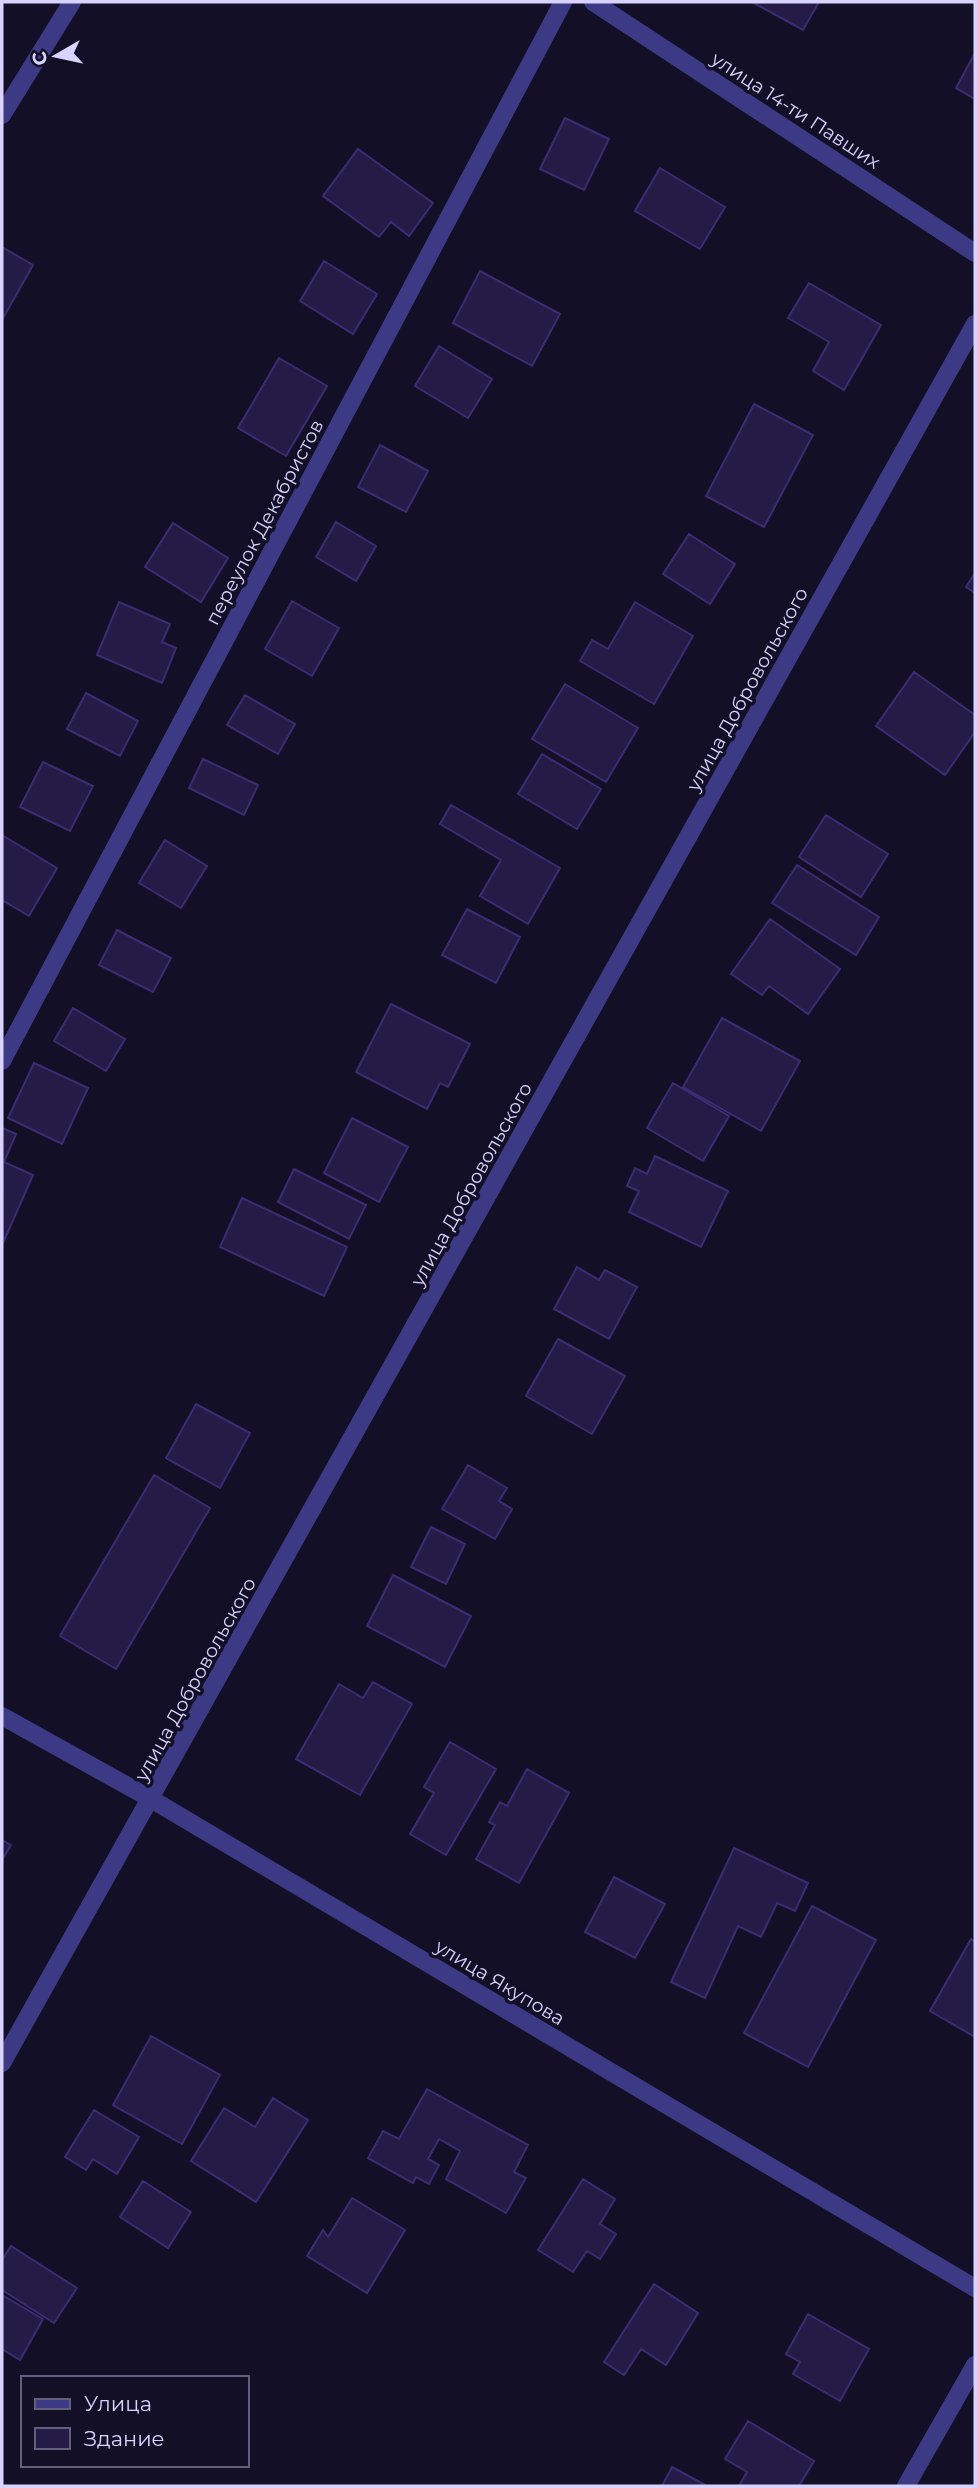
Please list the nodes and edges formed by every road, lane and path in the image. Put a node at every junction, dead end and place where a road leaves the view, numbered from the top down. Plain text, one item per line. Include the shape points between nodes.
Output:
1 (72, 2) edge
2 (563, 2) edge
3 (593, 2) edge
4 (2, 115) edge
5 (975, 253) edge
6 (975, 324) edge
7 (2, 1062) edge
8 (2, 1716) edge
9 (151, 1800) junction
10 (2, 2063) edge
11 (975, 2288) edge
12 (975, 2365) edge
13 (906, 2486) edge

1 - 4 street
2 - 7 street, переулок Декабристов
3 - 5 street, улица 14-ти Павших
6 - 9 street, улица Добровольского
8 - 9 street, улица Якупова
9 - 10 street, улица Добровольского
9 - 11 street, улица Якупова
12 - 13 street

